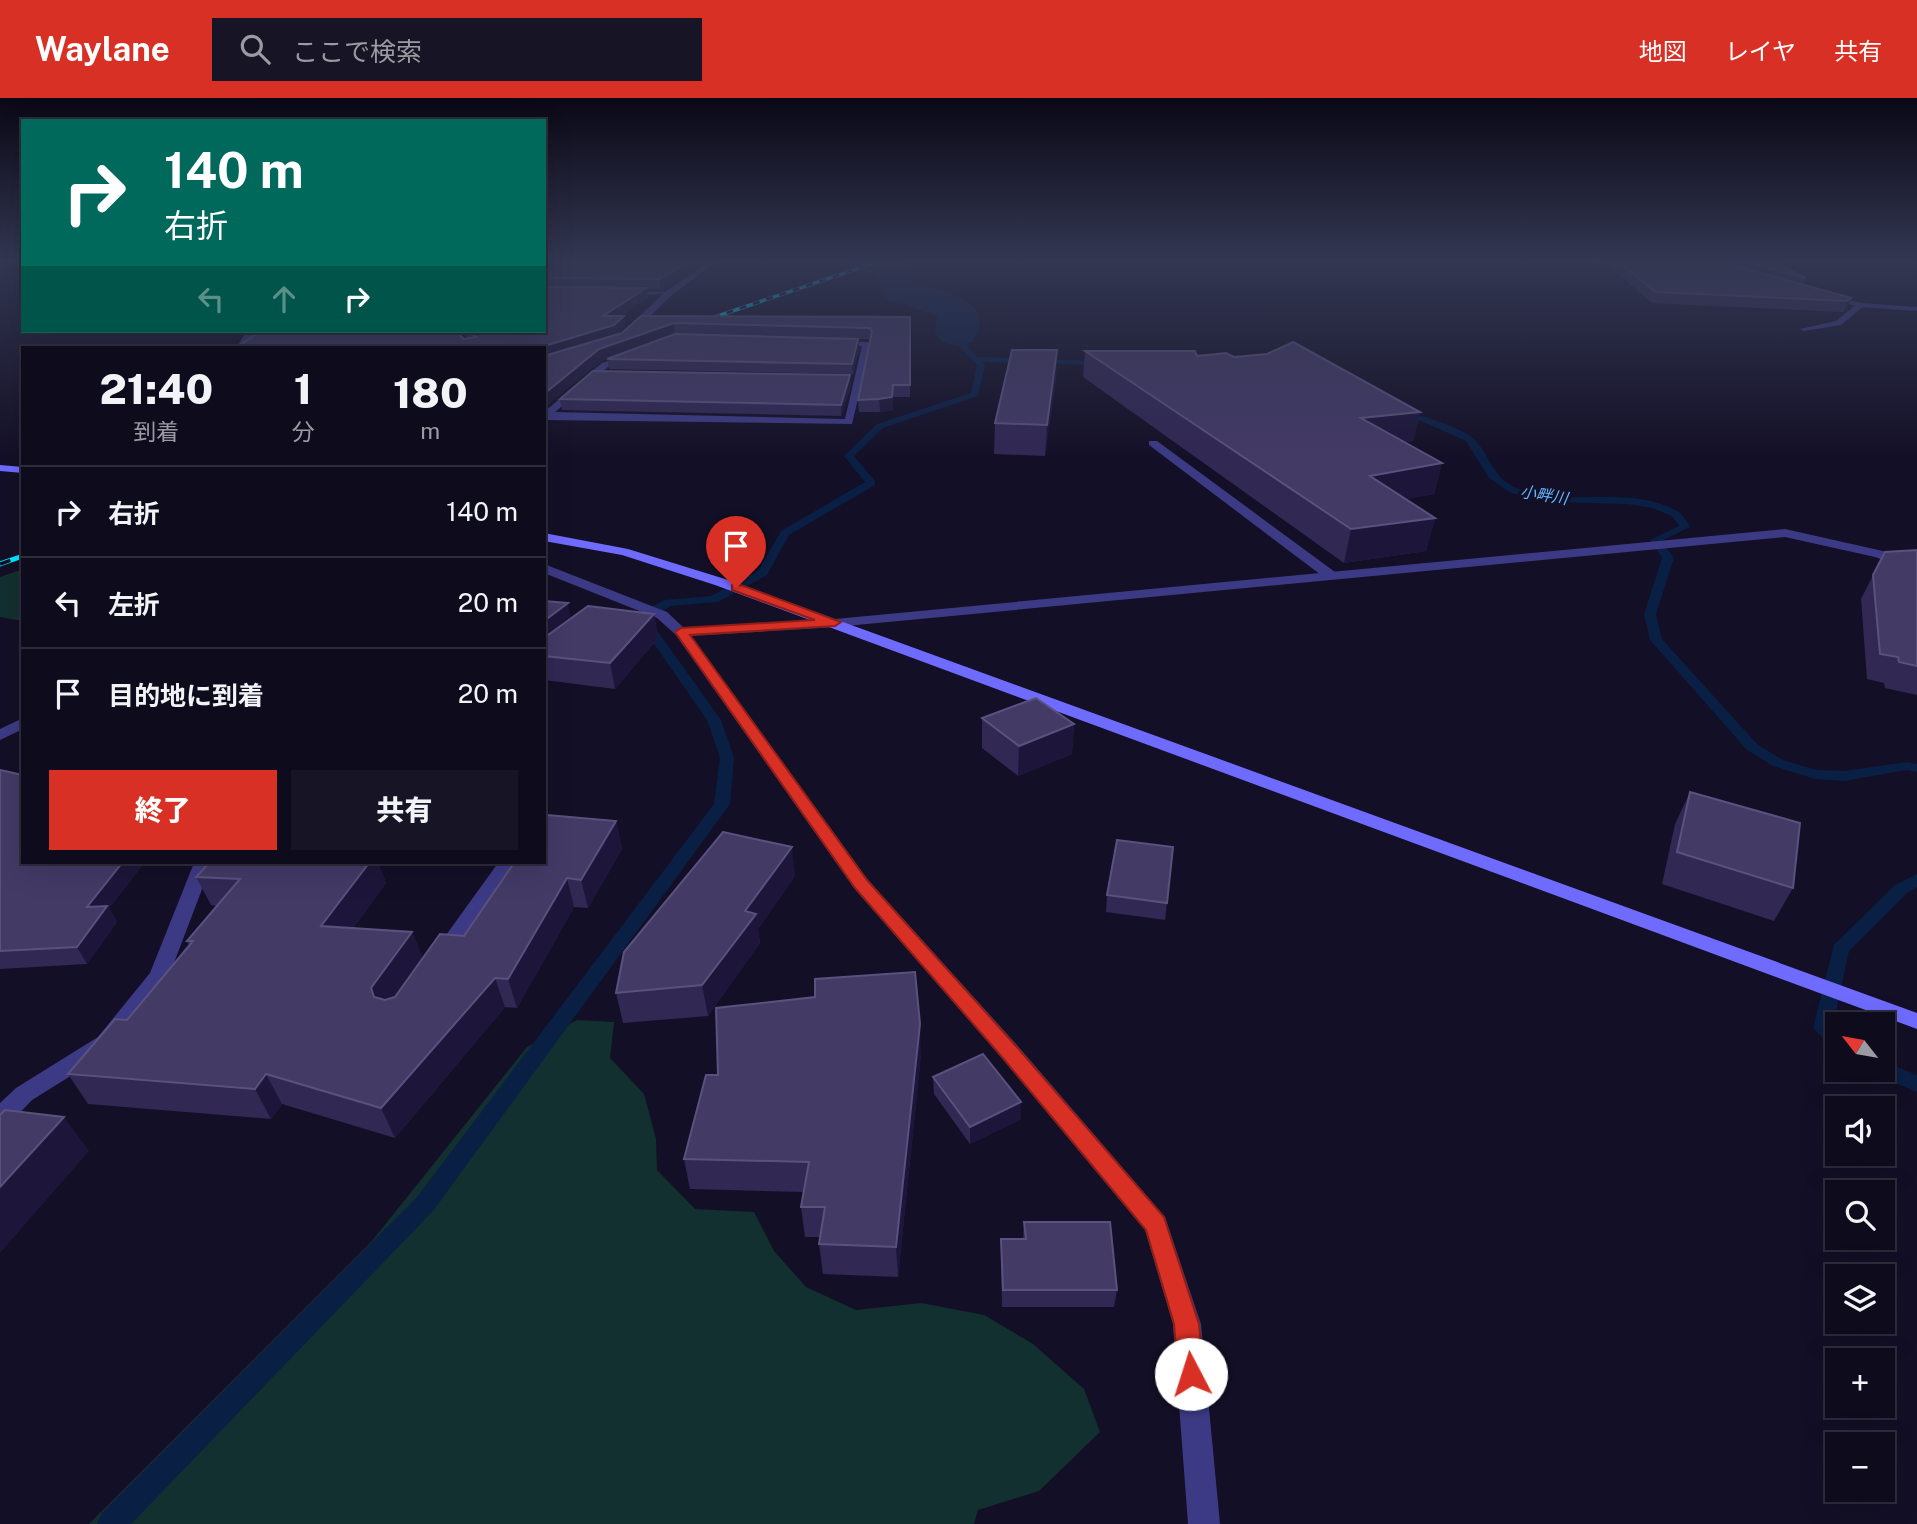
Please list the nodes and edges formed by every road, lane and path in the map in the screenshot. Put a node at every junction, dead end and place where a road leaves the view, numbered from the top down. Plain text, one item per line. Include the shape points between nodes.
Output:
1 (633, 328) edge
2 (1816, 328) edge
3 (1804, 330) dead end
4 (253, 333) edge
5 (450, 335) edge
6 (620, 340) edge
7 (825, 343) edge
8 (241, 346) edge
9 (470, 346) edge
10 (640, 352) edge
11 (591, 376) junction
12 (605, 376) edge
13 (846, 380) edge
14 (859, 380) junction
15 (546, 415) edge
16 (546, 416) edge
17 (1153, 443) dead end
18 (0, 468) edge
19 (21, 470) edge
20 (546, 537) edge
21 (1917, 568) edge
22 (546, 569) edge
23 (1329, 575) junction
24 (835, 622) junction
25 (681, 632) junction
26 (21, 724) edge
27 (0, 735) edge
28 (203, 864) edge
29 (506, 864) edge
30 (429, 975) edge
31 (1917, 1021) edge
32 (24, 1094) junction
33 (0, 1100) edge
34 (0, 1118) edge
35 (1204, 1524) edge

1 - 6 street
2 - 3 street
4 - 8 street
5 - 9 street
7 - 14 street via 867,344
10 - 11 street via 605,365
11 - 12 street
11 - 15 street
13 - 14 street
14 - 16 street via 849,422
17 - 23 street
18 - 19 street
20 - 24 street via 624,552
21 - 23 street via 1879,554 1785,533
22 - 25 street via 617,602 654,611
23 - 24 street
24 - 25 street
24 - 31 street
25 - 35 street via 861,884 1156,1225 1187,1324
26 - 27 street
28 - 32 street via 159,976 106,1043
29 - 30 street
32 - 33 street
32 - 34 street

